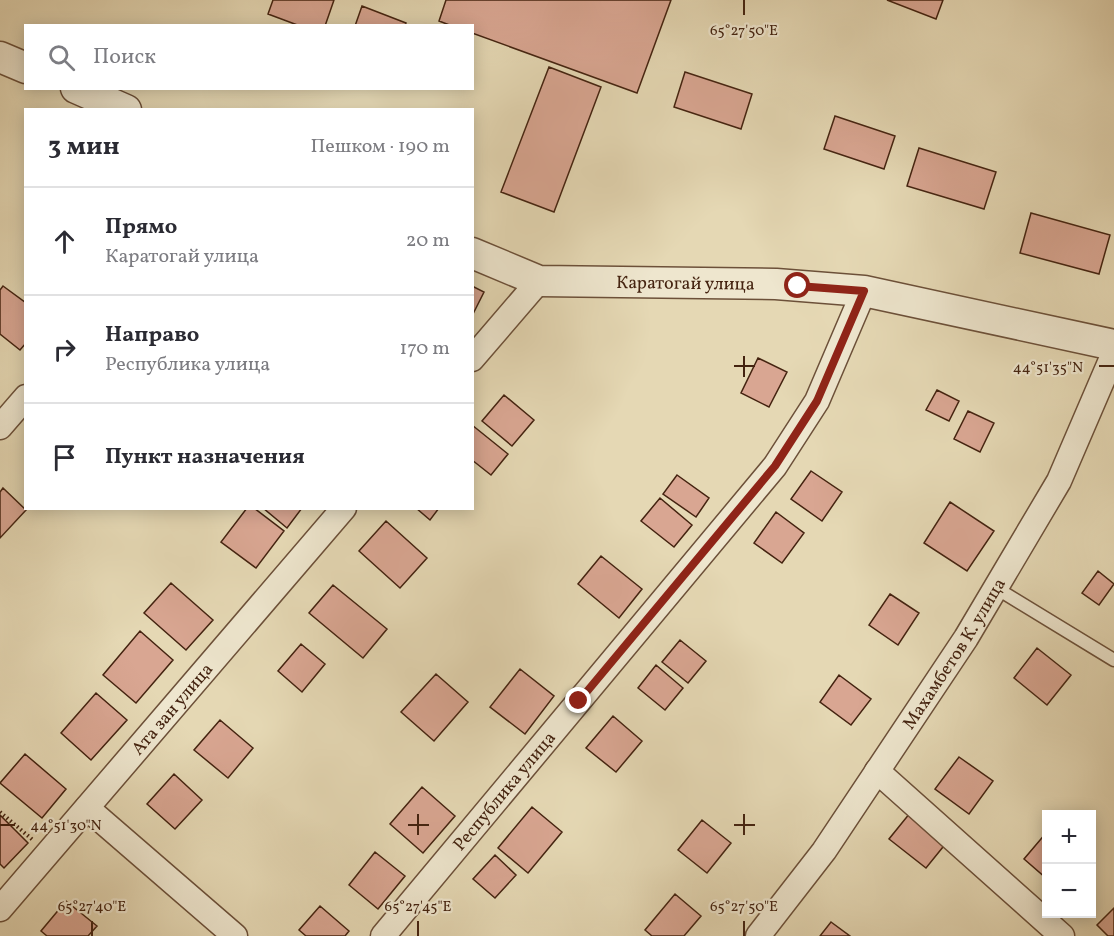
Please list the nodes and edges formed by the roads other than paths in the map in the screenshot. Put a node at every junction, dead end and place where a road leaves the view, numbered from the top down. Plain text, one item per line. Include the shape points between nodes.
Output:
1 (0, 57) edge
2 (24, 67) edge
3 (81, 90) edge
4 (121, 108) edge
5 (474, 254) edge
6 (539, 281) junction
7 (864, 291) junction
8 (1114, 345) edge
9 (1114, 353) edge
10 (474, 357) edge
11 (24, 399) edge
12 (0, 427) edge
13 (342, 510) edge
14 (996, 588) junction
15 (1114, 660) edge
16 (877, 771) junction
17 (87, 808) junction
18 (0, 909) edge
19 (235, 936) edge
20 (383, 936) edge
21 (759, 936) edge
22 (1062, 936) edge

1 - 2 street
3 - 4 street
5 - 6 street, Каратогай улица
6 - 7 street, Каратогай улица via 776,284
6 - 10 street
7 - 8 street, Каратогай улица
7 - 20 street, Республика улица via 817,401 775,466
9 - 14 street, Махамбетов К. улица via 1059,481
11 - 12 street
13 - 17 street, Ата зан улица
14 - 15 lane
14 - 16 street, Махамбетов К. улица
16 - 21 street, Махамбетов К. улица via 824,851
16 - 22 street
17 - 18 street, Ата зан улица
17 - 19 street

